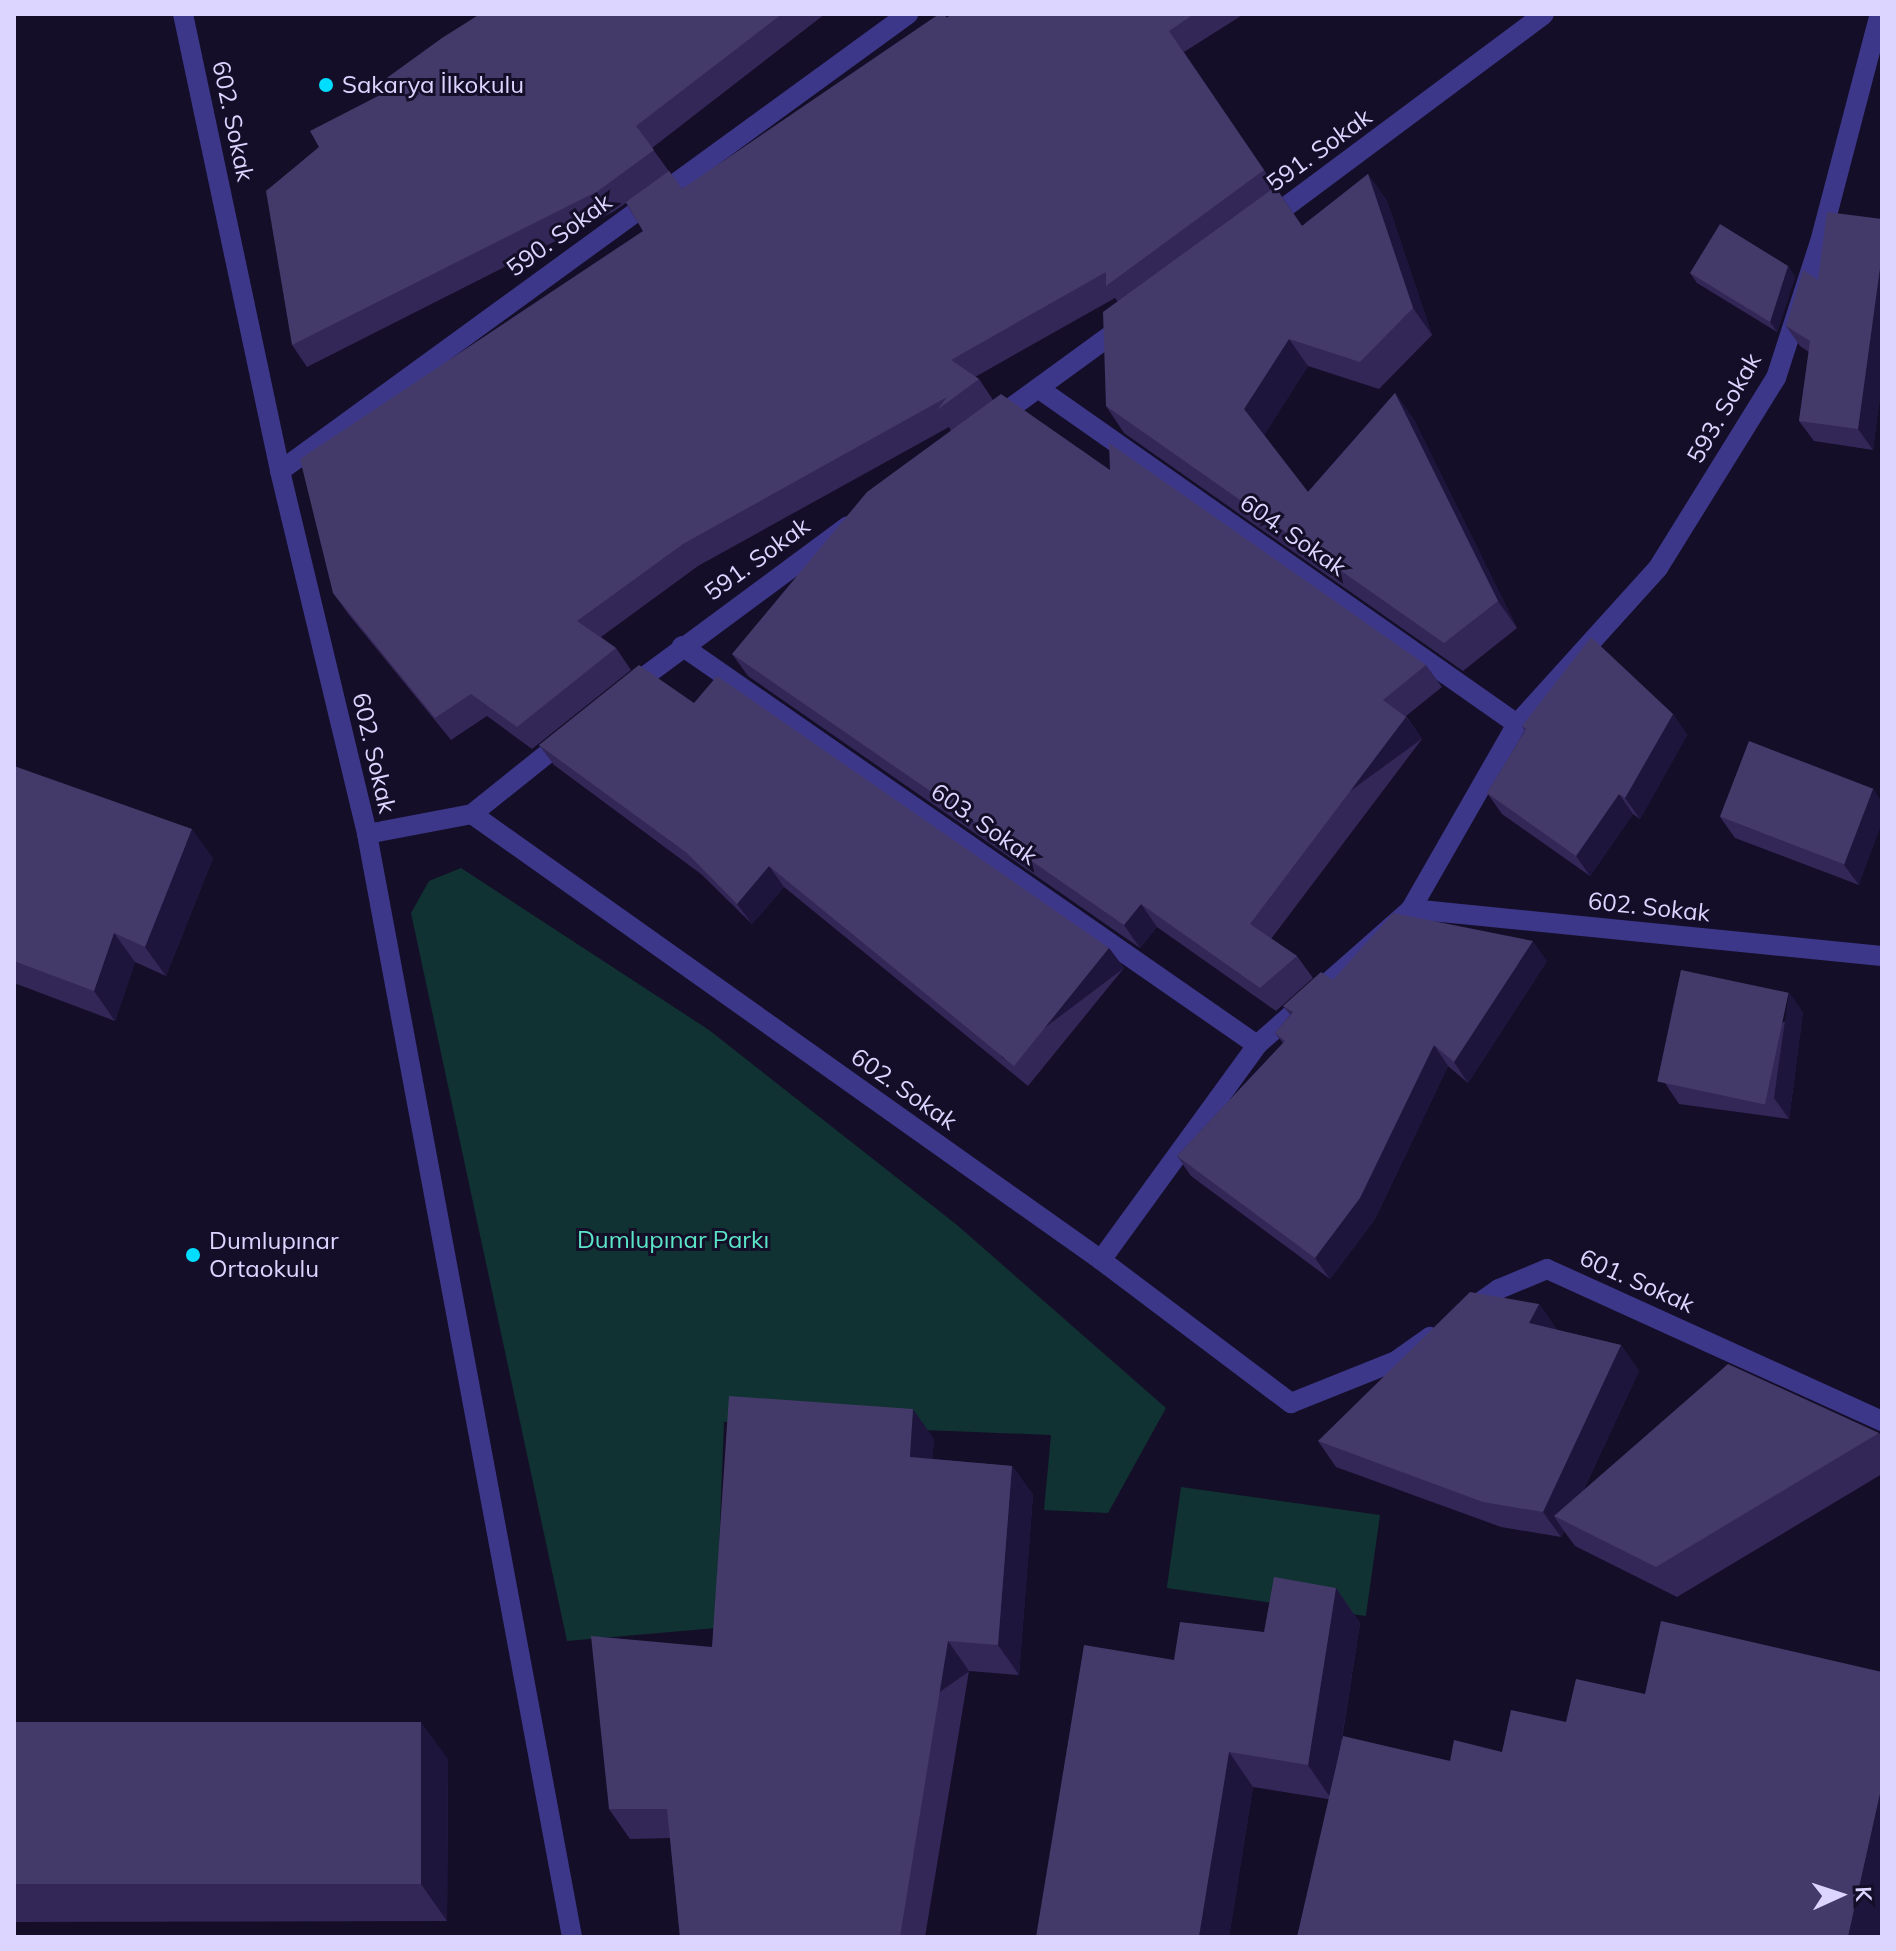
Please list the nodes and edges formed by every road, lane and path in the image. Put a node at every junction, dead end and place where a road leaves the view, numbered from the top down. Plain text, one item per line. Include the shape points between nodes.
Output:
1 (183, 14) edge
2 (908, 14) edge
3 (1544, 14) edge
4 (1880, 14) edge
5 (1256, 229) edge
6 (1141, 313) edge
7 (1038, 388) junction
8 (974, 434) edge
9 (280, 471) junction
10 (860, 517) edge
11 (682, 646) junction
12 (608, 705) edge
13 (1517, 724) junction
14 (583, 725) edge
15 (472, 814) junction
16 (367, 834) junction
17 (1411, 909) junction
18 (1882, 956) edge
19 (1257, 1045) junction
20 (1101, 1260) junction
21 (1882, 1421) edge
22 (572, 1937) edge

1 - 9 street, 602. Sokak
2 - 9 street, 590. Sokak
3 - 5 street, 591. Sokak
4 - 13 street, 593. Sokak via 1820,242 1776,378 1658,568
6 - 7 street
7 - 8 street
7 - 13 street, 604. Sokak
9 - 16 street, 602. Sokak
10 - 11 street, 591. Sokak
11 - 12 street, 591. Sokak
11 - 19 street, 603. Sokak
13 - 17 street, 593. Sokak
14 - 15 street
15 - 16 street, 602. Sokak
15 - 20 street, 602. Sokak
16 - 22 street
17 - 18 street, 602. Sokak
17 - 19 street, 593. Sokak
19 - 20 street, 593. Sokak
20 - 21 street, 601. Sokak via 1291,1403 1396,1361 1499,1289 1547,1269

